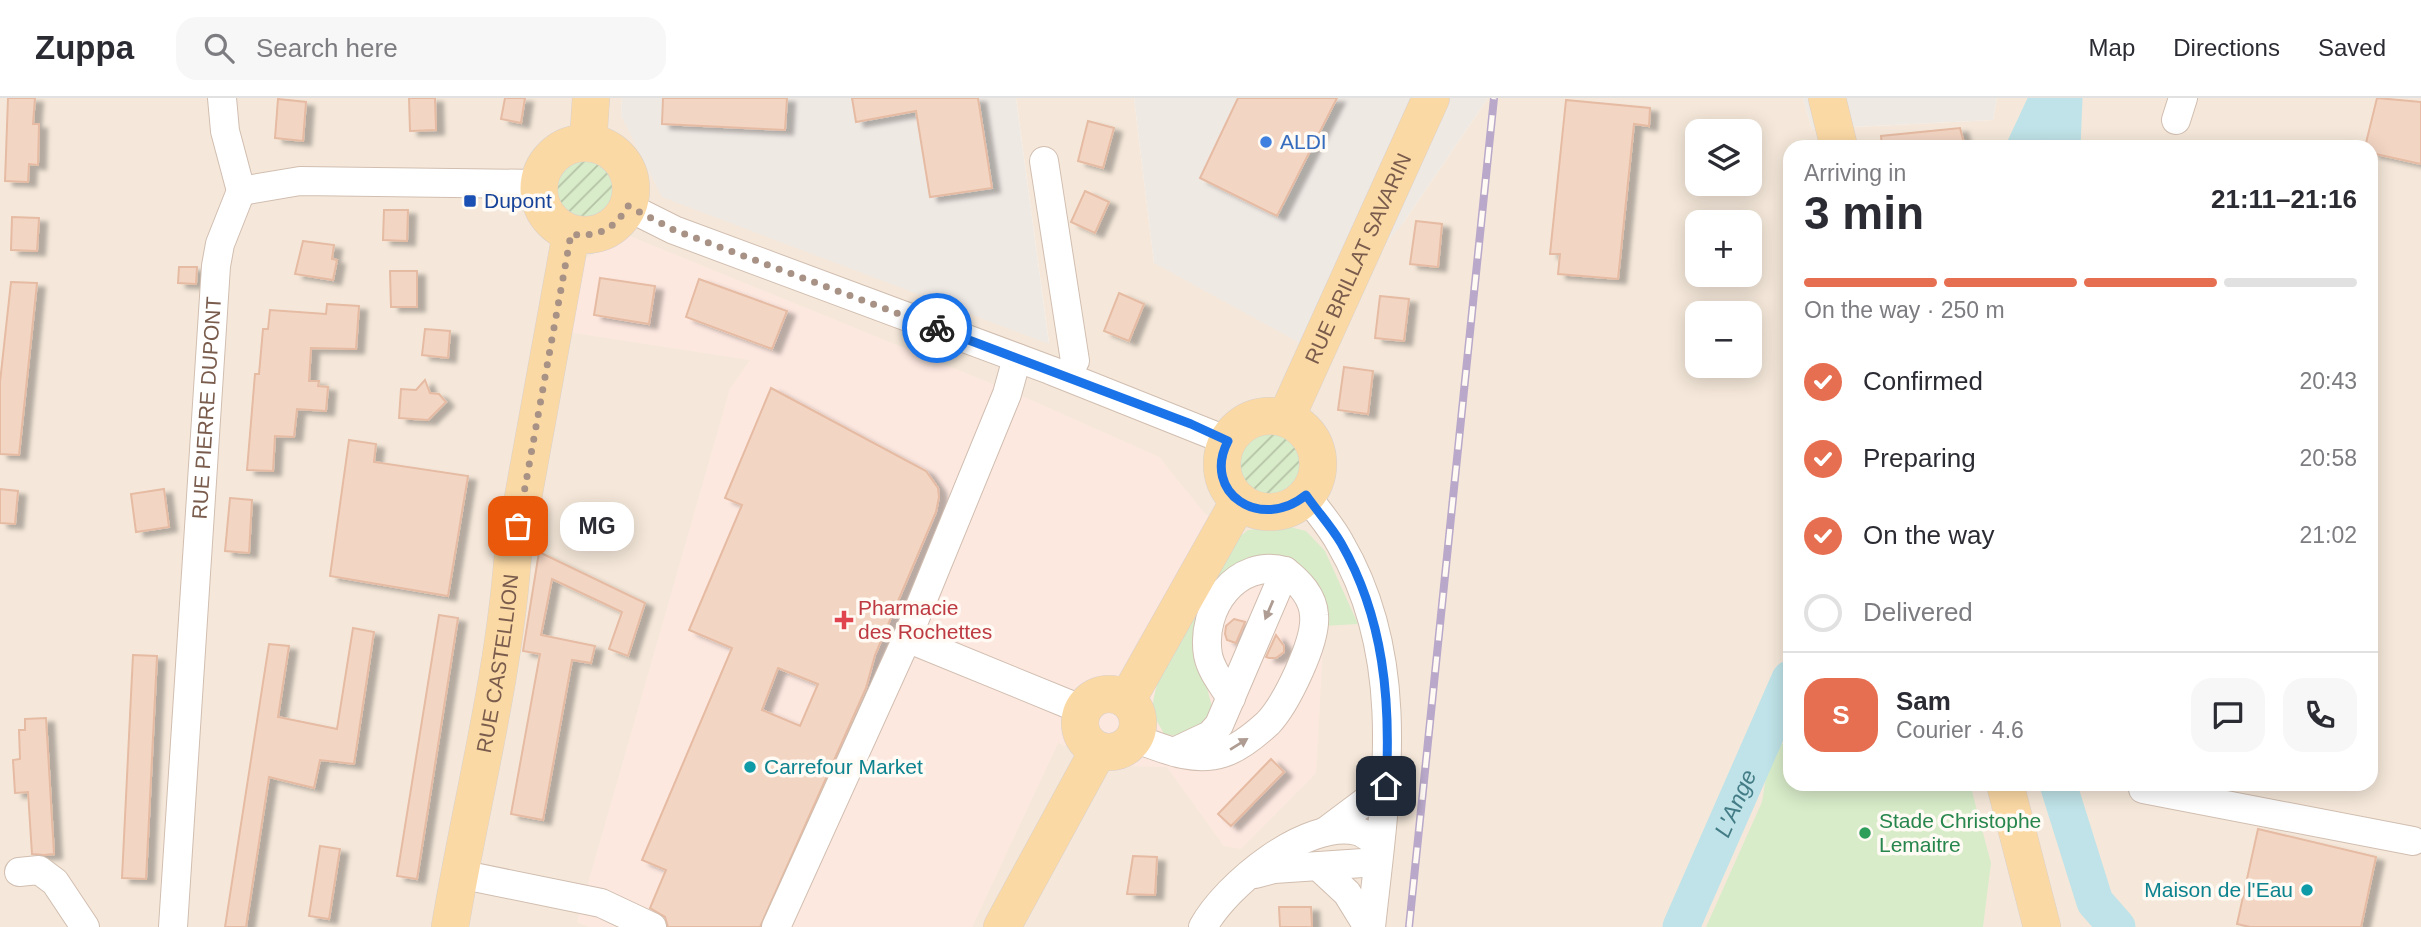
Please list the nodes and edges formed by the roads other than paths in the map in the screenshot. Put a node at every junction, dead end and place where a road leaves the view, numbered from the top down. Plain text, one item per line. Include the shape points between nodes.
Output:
1 (222, 98) edge
2 (591, 98) edge
3 (1432, 98) edge
4 (1827, 98) edge
5 (1837, 140) edge
6 (588, 143) junction
7 (1044, 162) dead end
8 (539, 184) junction
9 (241, 191) junction
10 (628, 206) junction
11 (571, 234) junction
12 (1017, 358) junction
13 (1082, 367) junction
14 (1286, 418) junction
15 (1228, 441) junction
16 (1306, 495) junction
17 (1238, 501) junction
18 (1286, 571) junction
19 (907, 638) junction
20 (1231, 698) junction
21 (1127, 700) junction
22 (1083, 710) junction
23 (1134, 738) junction
24 (1098, 751) junction
25 (1174, 752) junction
26 (1386, 786) junction
27 (2007, 791) edge
28 (2153, 791) edge
29 (1326, 831) junction
30 (2413, 841) dead end
31 (1379, 853) junction
32 (1319, 867) junction
33 (19, 872) dead end
34 (459, 874) junction
35 (1249, 876) junction
36 (85, 927) edge
37 (173, 927) edge
38 (450, 927) edge
39 (652, 927) edge
40 (776, 927) edge
41 (1002, 927) edge
42 (1203, 927) edge
43 (1370, 927) edge
44 (2042, 927) edge

1 - 9 street via 225,131
2 - 6 main road
3 - 14 main road, RUE BRILLAT SAVARIN
4 - 5 main road
6 - 8 main road via 554,155
6 - 10 main road via 605,148 625,166 630,179
7 - 13 street
8 - 9 street via 300,181
8 - 11 main road via 541,205 548,217
9 - 37 street, RUE PIERRE DUPONT via 216,266
10 - 11 main road via 610,228 597,234
10 - 12 street via 674,230
11 - 34 main road, RUE CASTELLION via 513,553 495,694
12 - 13 street
12 - 19 street via 1007,394
13 - 15 street
14 - 15 main road via 1256,418 1243,424
14 - 16 main road via 1308,434 1318,458 1314,484
15 - 17 main road via 1222,473
16 - 17 main road via 1278,511 1262,511
16 - 26 street via 1340,541 1370,608 1387,691
17 - 21 main road
18 -> 20 street
18 - 20 street via 1268,566 1252,569 1228,586 1219,601 1211,620 1209,656
25 -> 18 street via 1197,757 1223,753 1269,722 1283,703 1314,625 1306,591
19 - 22 street
19 - 40 street
20 - 25 street via 1210,735
21 - 22 main road via 1102,694
21 - 23 main road via 1138,721
22 - 24 main road via 1080,729 1089,746
23 - 24 main road via 1122,749
23 - 25 street
24 - 41 main road
26 - 29 street
26 - 31 street
27 - 44 main road
28 - 30 street
29 - 31 street via 1358,831
29 - 35 street via 1272,856
31 - 32 street
31 - 43 street
32 - 35 street via 1274,869
32 - 43 street via 1347,893
33 - 36 street via 39,870 55,882
34 - 38 main road, RUE CASTELLION
34 - 39 street via 601,903
35 - 42 street

